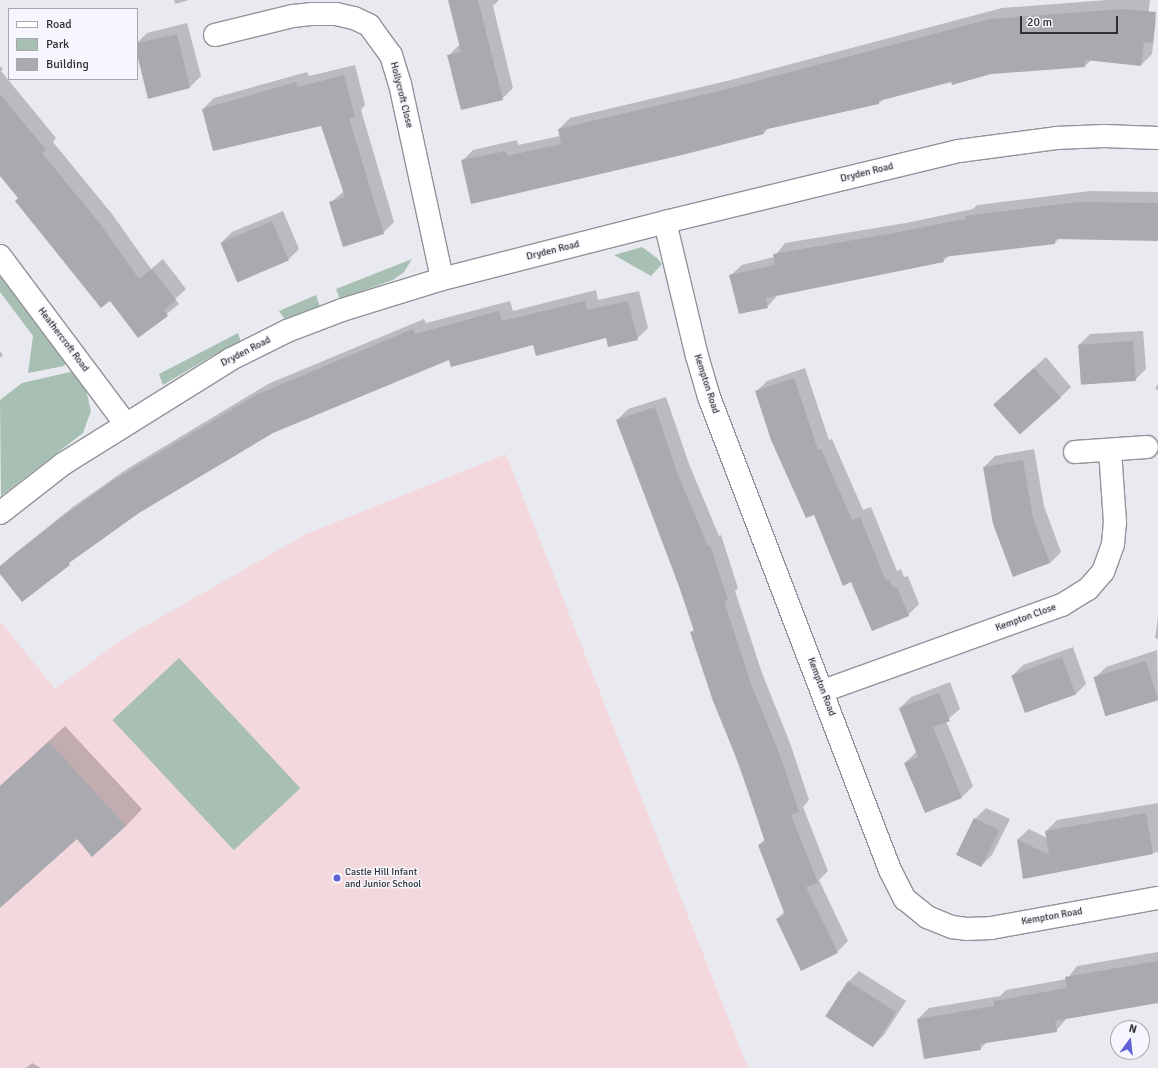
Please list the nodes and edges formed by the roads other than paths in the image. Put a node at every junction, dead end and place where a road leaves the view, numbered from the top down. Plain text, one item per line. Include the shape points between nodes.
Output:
1 (215, 35) dead end
2 (1158, 138) edge
3 (664, 222) junction
4 (0, 256) edge
5 (442, 279) junction
6 (125, 423) junction
7 (1148, 447) dead end
8 (1110, 450) junction
9 (1075, 452) dead end
10 (0, 513) edge
11 (823, 691) junction
12 (1158, 898) edge

1 - 5 street, Hollycroft Close via 293,16 313,14 336,14 369,25 391,55 400,84
2 - 3 street, Dryden Road via 1056,138 967,150
3 - 5 street, Dryden Road
3 - 11 street, Kempton Road via 709,396
4 - 6 street, Heathercroft Road
5 - 6 street, Dryden Road via 342,310 287,331 231,358
6 - 10 street, Dryden Road via 63,464
7 - 8 street
8 - 9 street
8 - 11 street, Kempton Close via 1115,522 1113,544 1103,572 1088,589 1062,605
11 - 12 street, Kempton Road via 892,875 905,899 927,917 952,927 992,928

